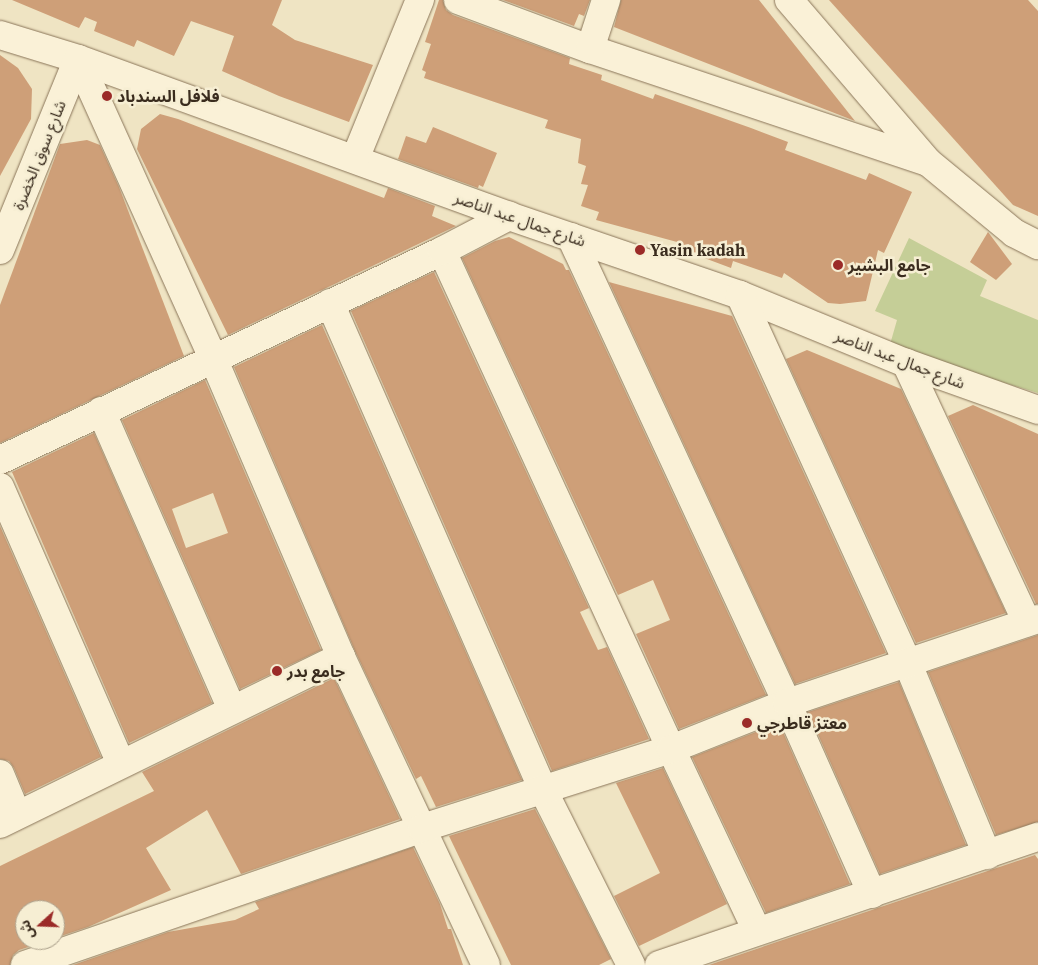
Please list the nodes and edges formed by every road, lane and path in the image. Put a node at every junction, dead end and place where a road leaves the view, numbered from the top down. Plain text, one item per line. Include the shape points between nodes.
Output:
1 (420, 0) edge
2 (458, 0) edge
3 (606, 0) edge
4 (789, 0) edge
5 (0, 35) edge
6 (590, 49) junction
7 (78, 59) junction
8 (356, 159) junction
9 (928, 162) junction
10 (509, 216) junction
11 (571, 237) junction
12 (1038, 245) edge
13 (0, 250) edge
14 (442, 251) junction
15 (740, 295) junction
16 (330, 303) junction
17 (213, 358) junction
18 (906, 363) junction
19 (1038, 410) edge
20 (101, 411) junction
21 (0, 460) edge
22 (0, 487) edge
23 (1033, 620) edge
24 (341, 657) junction
25 (908, 664) junction
26 (787, 703) junction
27 (232, 710) junction
28 (671, 749) junction
29 (121, 764) junction
30 (0, 774) edge
31 (543, 790) junction
32 (8, 820) edge
33 (422, 828) junction
34 (1038, 838) edge
35 (987, 854) junction
36 (872, 894) junction
37 (757, 931) junction
38 (25, 965) edge
39 (486, 965) edge
40 (631, 965) edge
41 (659, 965) edge

1 - 8 street
2 - 6 street
3 - 6 street
4 - 9 street
5 - 7 street, شارع جمال عبد الناصر
6 - 9 street
7 - 8 street, شارع جمال عبد الناصر
7 - 13 street, شارع سوق الخضرة
7 - 17 street
8 - 10 street, شارع جمال عبد الناصر
9 - 12 street via 1014,234
10 - 11 street, شارع جمال عبد الناصر
10 - 14 street
11 - 15 street, شارع جمال عبد الناصر
11 - 26 street
14 - 16 street
14 - 28 street
15 - 18 street, شارع جمال عبد الناصر
15 - 25 street
16 - 17 street
16 - 31 street
17 - 20 street
17 - 24 street
18 - 19 street, شارع جمال عبد الناصر
18 - 23 street
20 - 21 street
20 - 27 street
22 - 29 street
23 - 25 street
24 - 27 street
24 - 33 street
25 - 26 street
25 - 35 street
26 - 28 street
26 - 36 street
27 - 29 street
28 - 31 street
28 - 37 street
29 - 32 street
30 - 32 street
31 - 33 street
31 - 40 street
33 - 38 street
33 - 39 street
34 - 35 street
35 - 36 street
36 - 37 street
37 - 41 street

